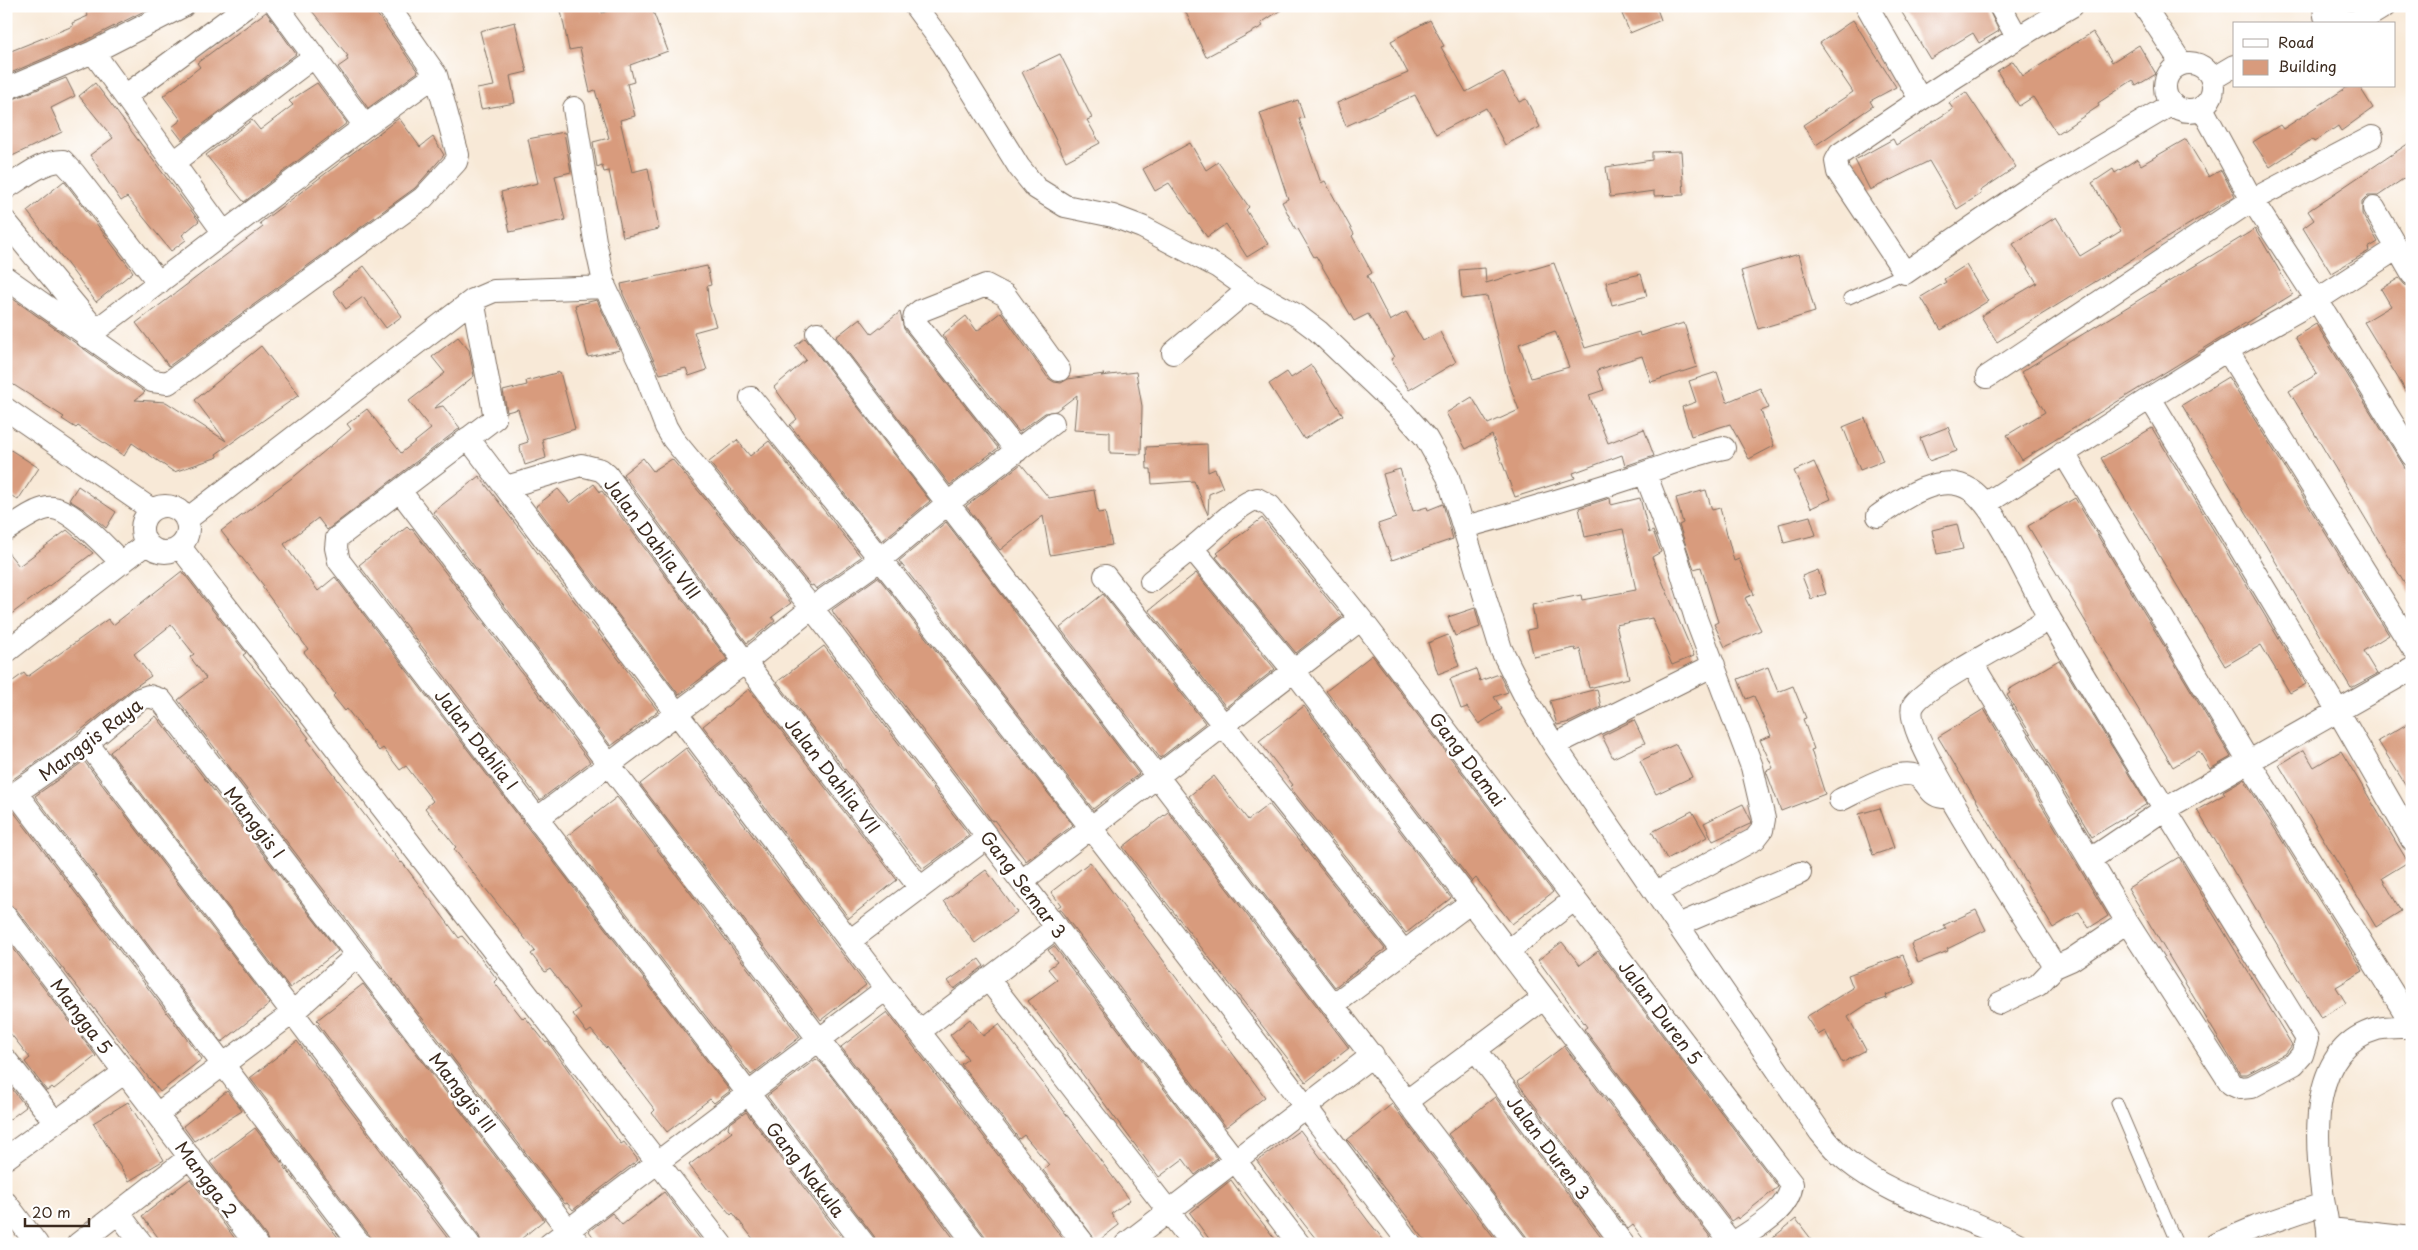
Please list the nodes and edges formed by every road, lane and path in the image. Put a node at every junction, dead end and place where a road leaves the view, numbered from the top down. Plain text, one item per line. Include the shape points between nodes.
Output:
1 (183, 6) edge
2 (247, 6) edge
3 (277, 6) edge
4 (388, 6) edge
5 (915, 6) edge
6 (1867, 6) edge
7 (2000, 6) edge
8 (2072, 6) edge
9 (2144, 6) edge
10 (2385, 6) edge
11 (2320, 15) edge
12 (2343, 22) edge
13 (2354, 22) edge
14 (2017, 37) junction
15 (93, 52) junction
16 (314, 56) junction
17 (2182, 64) junction
18 (2233, 67) edge
19 (436, 75) junction
20 (2212, 79) junction
21 (6, 89) edge
22 (125, 96) junction
23 (1920, 99) junction
24 (2172, 104) junction
25 (574, 108) dead end
26 (2202, 108) junction
27 (364, 126) junction
28 (2372, 137) dead end
29 (174, 162) junction
30 (6, 188) edge
31 (2252, 200) junction
32 (2374, 208) dead end
33 (6, 222) edge
34 (224, 233) junction
35 (2396, 249) junction
36 (1905, 273) junction
37 (2412, 274) edge
38 (6, 278) edge
39 (159, 283) junction
40 (605, 287) junction
41 (1249, 289) junction
42 (1849, 298) dead end
43 (473, 300) junction
44 (2317, 300) junction
45 (91, 333) junction
46 (817, 333) dead end
47 (2227, 350) junction
48 (1173, 352) dead end
49 (1059, 370) dead end
50 (1987, 377) dead end
51 (752, 398) dead end
52 (2150, 398) junction
53 (6, 409) edge
54 (1053, 423) dead end
55 (468, 438) junction
56 (1724, 448) dead end
57 (1017, 451) junction
58 (2063, 452) junction
59 (2412, 455) edge
60 (1645, 473) junction
61 (506, 488) junction
62 (400, 491) junction
63 (948, 503) junction
64 (1987, 503) junction
65 (152, 510) junction
66 (1878, 516) dead end
67 (186, 520) junction
68 (1465, 527) junction
69 (6, 530) edge
70 (147, 543) junction
71 (180, 546) junction
72 (1192, 548) junction
73 (881, 558) junction
74 (122, 563) junction
75 (1105, 576) dead end
76 (1150, 581) dead end
77 (812, 608) junction
78 (1361, 619) junction
79 (2050, 619) junction
80 (2412, 646) edge
81 (6, 652) edge
82 (745, 662) junction
83 (1972, 663) junction
84 (1714, 665) junction
85 (2412, 669) edge
86 (1294, 671) junction
87 (149, 696) joint
88 (677, 712) junction
89 (2338, 712) junction
90 (1224, 726) junction
91 (87, 743) junction
92 (1554, 745) junction
93 (2249, 762) junction
94 (608, 764) junction
95 (1158, 776) junction
96 (11, 796) edge
97 (1950, 796) junction
98 (1840, 800) dead end
99 (2165, 809) junction
100 (538, 818) junction
101 (1091, 828) junction
102 (988, 837) junction
103 (2412, 840) edge
104 (2091, 860) junction
105 (1800, 873) dead end
106 (1022, 881) junction
107 (920, 888) junction
108 (1656, 892) junction
109 (1575, 898) junction
110 (1471, 902) junction
111 (6, 917) edge
112 (2127, 922) junction
113 (1678, 925) junction
114 (1057, 927) junction
115 (851, 940) junction
116 (1508, 951) junction
117 (1404, 952) junction
118 (357, 955) junction
119 (2055, 967) junction
120 (988, 979) junction
121 (886, 989) junction
122 (1544, 998) junction
123 (2000, 1003) dead end
124 (1333, 1005) junction
125 (291, 1014) junction
126 (2410, 1018) edge
127 (920, 1031) junction
128 (819, 1040) junction
129 (1475, 1049) junction
130 (1373, 1055) junction
131 (6, 1060) edge
132 (223, 1067) junction
133 (125, 1072) junction
134 (748, 1094) junction
135 (1407, 1101) junction
136 (2117, 1103) dead end
137 (1305, 1106) junction
138 (157, 1114) junction
139 (55, 1122) junction
140 (6, 1158) edge
141 (190, 1158) junction
142 (1236, 1160) junction
143 (659, 1162) junction
144 (2323, 1204) junction
145 (1169, 1211) junction
146 (119, 1214) junction
147 (10, 1215) edge
148 (2329, 1236) edge
149 (574, 1237) edge
150 (2412, 1238) edge
151 (38, 1244) edge
152 (78, 1244) edge
153 (142, 1244) edge
154 (256, 1244) edge
155 (360, 1244) edge
156 (468, 1244) edge
157 (550, 1244) edge
158 (722, 1244) edge
159 (864, 1244) edge
160 (975, 1244) edge
161 (1084, 1244) edge
162 (1126, 1244) edge
163 (1194, 1244) edge
164 (1299, 1244) edge
165 (1410, 1244) edge
166 (1516, 1244) edge
167 (1623, 1244) edge
168 (1732, 1244) edge
169 (2018, 1244) edge
170 (2177, 1244) edge
171 (2216, 1244) edge

1 - 15 street
2 - 22 street
3 - 16 street
4 - 19 street
5 - 41 street via 943,44 1019,167 1036,188 1066,206 1113,216 1142,227 1218,267
6 - 23 street
7 - 14 street
8 - 14 street
9 - 17 street
10 - 13 street
11 - 12 street
14 - 23 street
15 - 21 street
15 - 22 street
16 - 27 street
16 - 29 street
17 - 20 street via 2200,65
17 - 24 street via 2171,70 2166,81 2166,93
18 - 20 street
19 - 27 street
19 - 45 street via 458,155 453,168 423,198 168,383 152,380
20 - 26 street via 2212,95
22 - 29 street
23 - 36 street via 1840,154 1836,161 1838,172
24 - 26 street via 2186,111
24 - 36 street via 2025,191
25 - 40 street, Gang Semar 3
26 - 31 street
27 - 34 street
28 - 31 street
29 - 34 street
30 - 39 street via 42,166 63,161
31 - 44 street
31 - 50 street
32 - 35 street
33 - 45 street
34 - 39 street
35 - 37 street
35 - 44 street
36 - 42 lane
38 - 45 street
39 - 45 street
40 - 43 street via 494,291
40 - 77 street, Gang Semar 3 via 673,439
41 - 48 street
41 - 68 street via 1308,323 1411,421 1448,477
43 - 55 street, Jalan Dahlia I via 495,418
43 - 67 street
44 - 47 street
44 - 59 street
46 - 63 street
47 - 52 street
47 - 80 street
49 - 57 street via 1005,295 994,288 986,285 915,315 914,321
51 - 73 street
52 - 58 street
52 - 89 street
53 - 65 street
54 - 57 street
55 - 61 street
55 - 62 street, Jalan Dahlia I
56 - 60 street via 1695,453
57 - 63 street
58 - 64 street
58 - 93 street
60 - 68 street via 1554,503
60 - 84 street
61 - 82 street, Jalan Dahlia VIII via 581,465 601,470
61 - 88 street
62 - 94 street
62 - 100 street, Jalan Dahlia I via 337,538 339,561
63 - 73 street
63 - 95 street
64 - 66 street via 1969,488 1933,485 1901,500
64 - 79 street
65 - 67 street via 172,507
65 - 70 street via 142,529
67 - 71 street via 188,534
68 - 92 street via 1501,649
69 - 74 street via 46,508 55,508 73,517
70 - 71 street via 157,550 169,552
70 - 74 street
71 - 143 street
72 - 76 street, Gang Damai
72 - 78 street, Gang Damai via 1247,500 1256,499 1270,506
72 - 86 street
73 - 77 street
73 - 101 street
74 - 81 street
75 - 90 street
77 - 82 street
77 - 102 street, Gang Semar 3
78 - 86 street
78 - 109 street, Gang Damai
79 - 83 street
79 - 99 street
82 - 88 street
82 - 107 street, Jalan Dahlia VII
83 - 97 street via 1920,697 1912,708 1912,722
83 - 104 street
84 - 92 street
84 - 108 street via 1752,767 1764,819 1762,830 1755,839
85 - 89 street
86 - 90 street
86 - 110 street
87 - 91 street, Manggis Raya via 140,698
87 - 118 street, Manggis I via 161,700
88 - 94 street
88 - 115 street
89 - 93 street
89 - 103 street
90 - 95 street
90 - 117 street
91 - 96 street, Manggis Raya
91 - 125 street
92 - 108 street
93 - 99 street
93 - 126 street
94 - 100 street
94 - 128 street
95 - 101 street
95 - 124 street
96 - 132 street
97 - 98 street via 1940,798 1915,774 1905,773
97 - 119 street
99 - 104 street
99 - 112 street via 2307,1039 2302,1056 2294,1064 2251,1087 2240,1088 2231,1084
100 - 134 street, Jalan Dahlia I
101 - 106 street
101 - 137 street
102 - 106 street, Gang Semar 3
102 - 107 street
104 - 112 street
105 - 113 street
106 - 114 street, Gang Semar 3
107 - 115 street
108 - 113 street
109 - 116 street
109 - 168 street, Jalan Duren 5 via 1792,1184 1790,1196 1783,1207
110 - 116 street
110 - 117 street
111 - 133 street, Mangga 5
112 - 119 street via 2071,960
113 - 169 street via 1820,1132 1844,1160 1903,1195 1952,1213
114 - 120 street
114 - 142 street, Gang Semar 3
115 - 121 street
116 - 122 street
117 - 124 street
118 - 125 street
118 - 149 street, Manggis III
119 - 123 street via 2038,985
120 - 127 street
120 - 145 street
121 - 127 street
121 - 128 street
122 - 129 street
122 - 168 street
124 - 130 street
125 - 132 street
125 - 156 street
126 - 144 street via 2360,1037 2344,1049 2334,1064 2320,1096 2318,1117
127 - 161 street
128 - 134 street
128 - 160 street
129 - 135 street
129 - 167 street, Jalan Duren 3
130 - 135 street
130 - 137 street
131 - 139 street
132 - 138 street
132 - 155 street
133 - 138 street, Mangga 5
133 - 139 street
134 - 143 street
134 - 159 street, Gang Nakula
135 - 166 street
136 - 170 lane
137 - 142 street
137 - 165 street
138 - 141 street, Mangga 2
139 - 140 street
141 - 146 street
141 - 154 street, Mangga 2
142 - 145 street
142 - 164 street, Gang Semar 3
143 - 149 street
143 - 158 street
144 - 148 street
144 - 171 street
145 - 162 street
145 - 163 street
146 - 152 street
146 - 153 street
147 - 151 street
148 - 150 street
149 - 157 street

